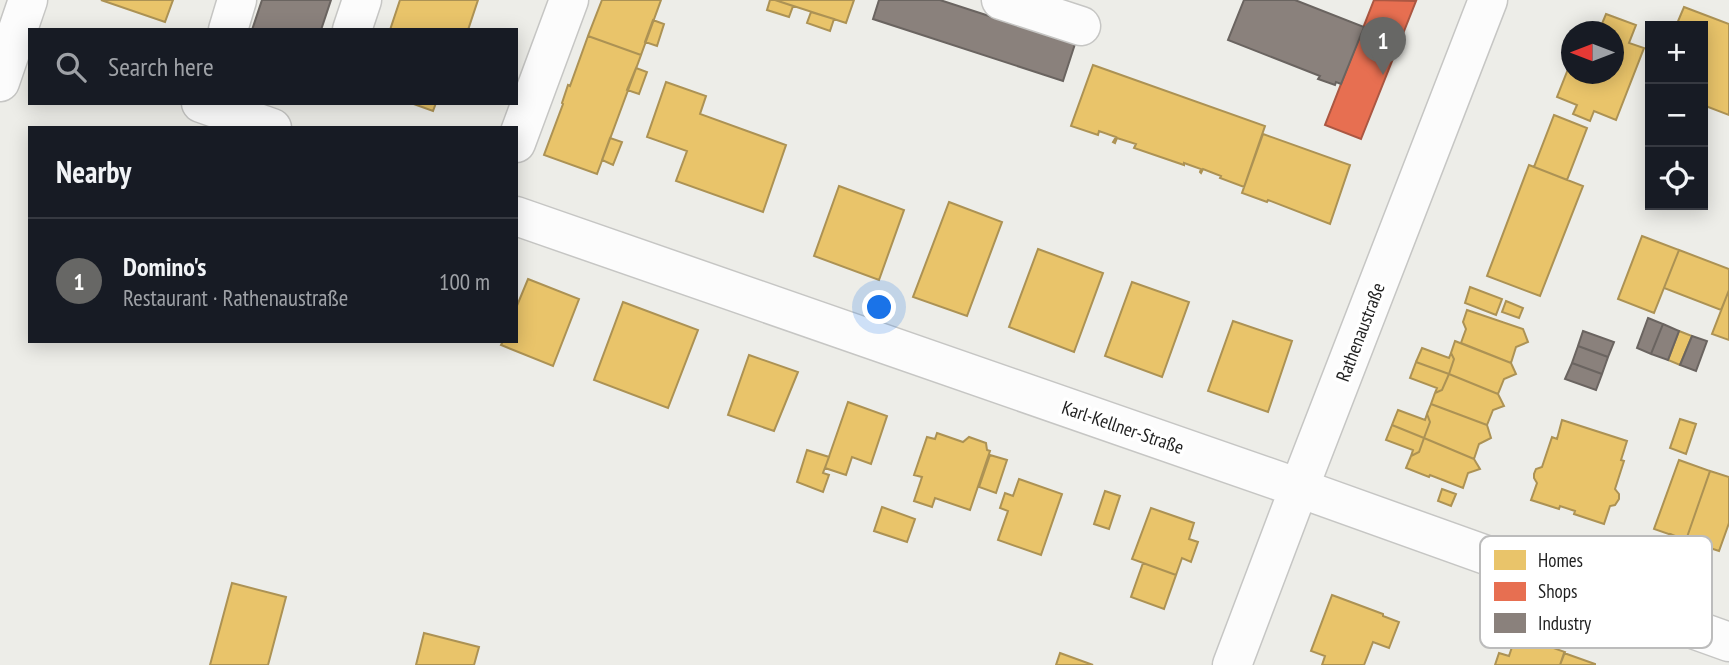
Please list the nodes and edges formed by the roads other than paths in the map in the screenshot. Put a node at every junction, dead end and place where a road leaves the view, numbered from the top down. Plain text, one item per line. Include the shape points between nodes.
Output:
1 (28, 0) edge
2 (237, 0) edge
3 (362, 0) edge
4 (569, 0) edge
5 (1001, 0) edge
6 (1488, 0) edge
7 (1081, 26) dead end
8 (229, 28) edge
9 (353, 28) edge
10 (15, 42) edge
11 (0, 82) edge
12 (206, 105) edge
13 (266, 126) edge
14 (518, 138) edge
15 (518, 217) edge
16 (1299, 488) junction
17 (1480, 553) edge
18 (1712, 636) edge
19 (1729, 642) edge
20 (1232, 665) edge

1 - 10 street
2 - 8 street
3 - 9 street
4 - 14 street
5 - 7 street
6 - 16 street, Rathenaustraße
10 - 11 street
12 - 13 street
15 - 16 street, Karl-Kellner-Straße
16 - 17 street, Karl-Kellner-Straße
16 - 20 street, Rathenaustraße
18 - 19 street, Karl-Kellner-Straße

